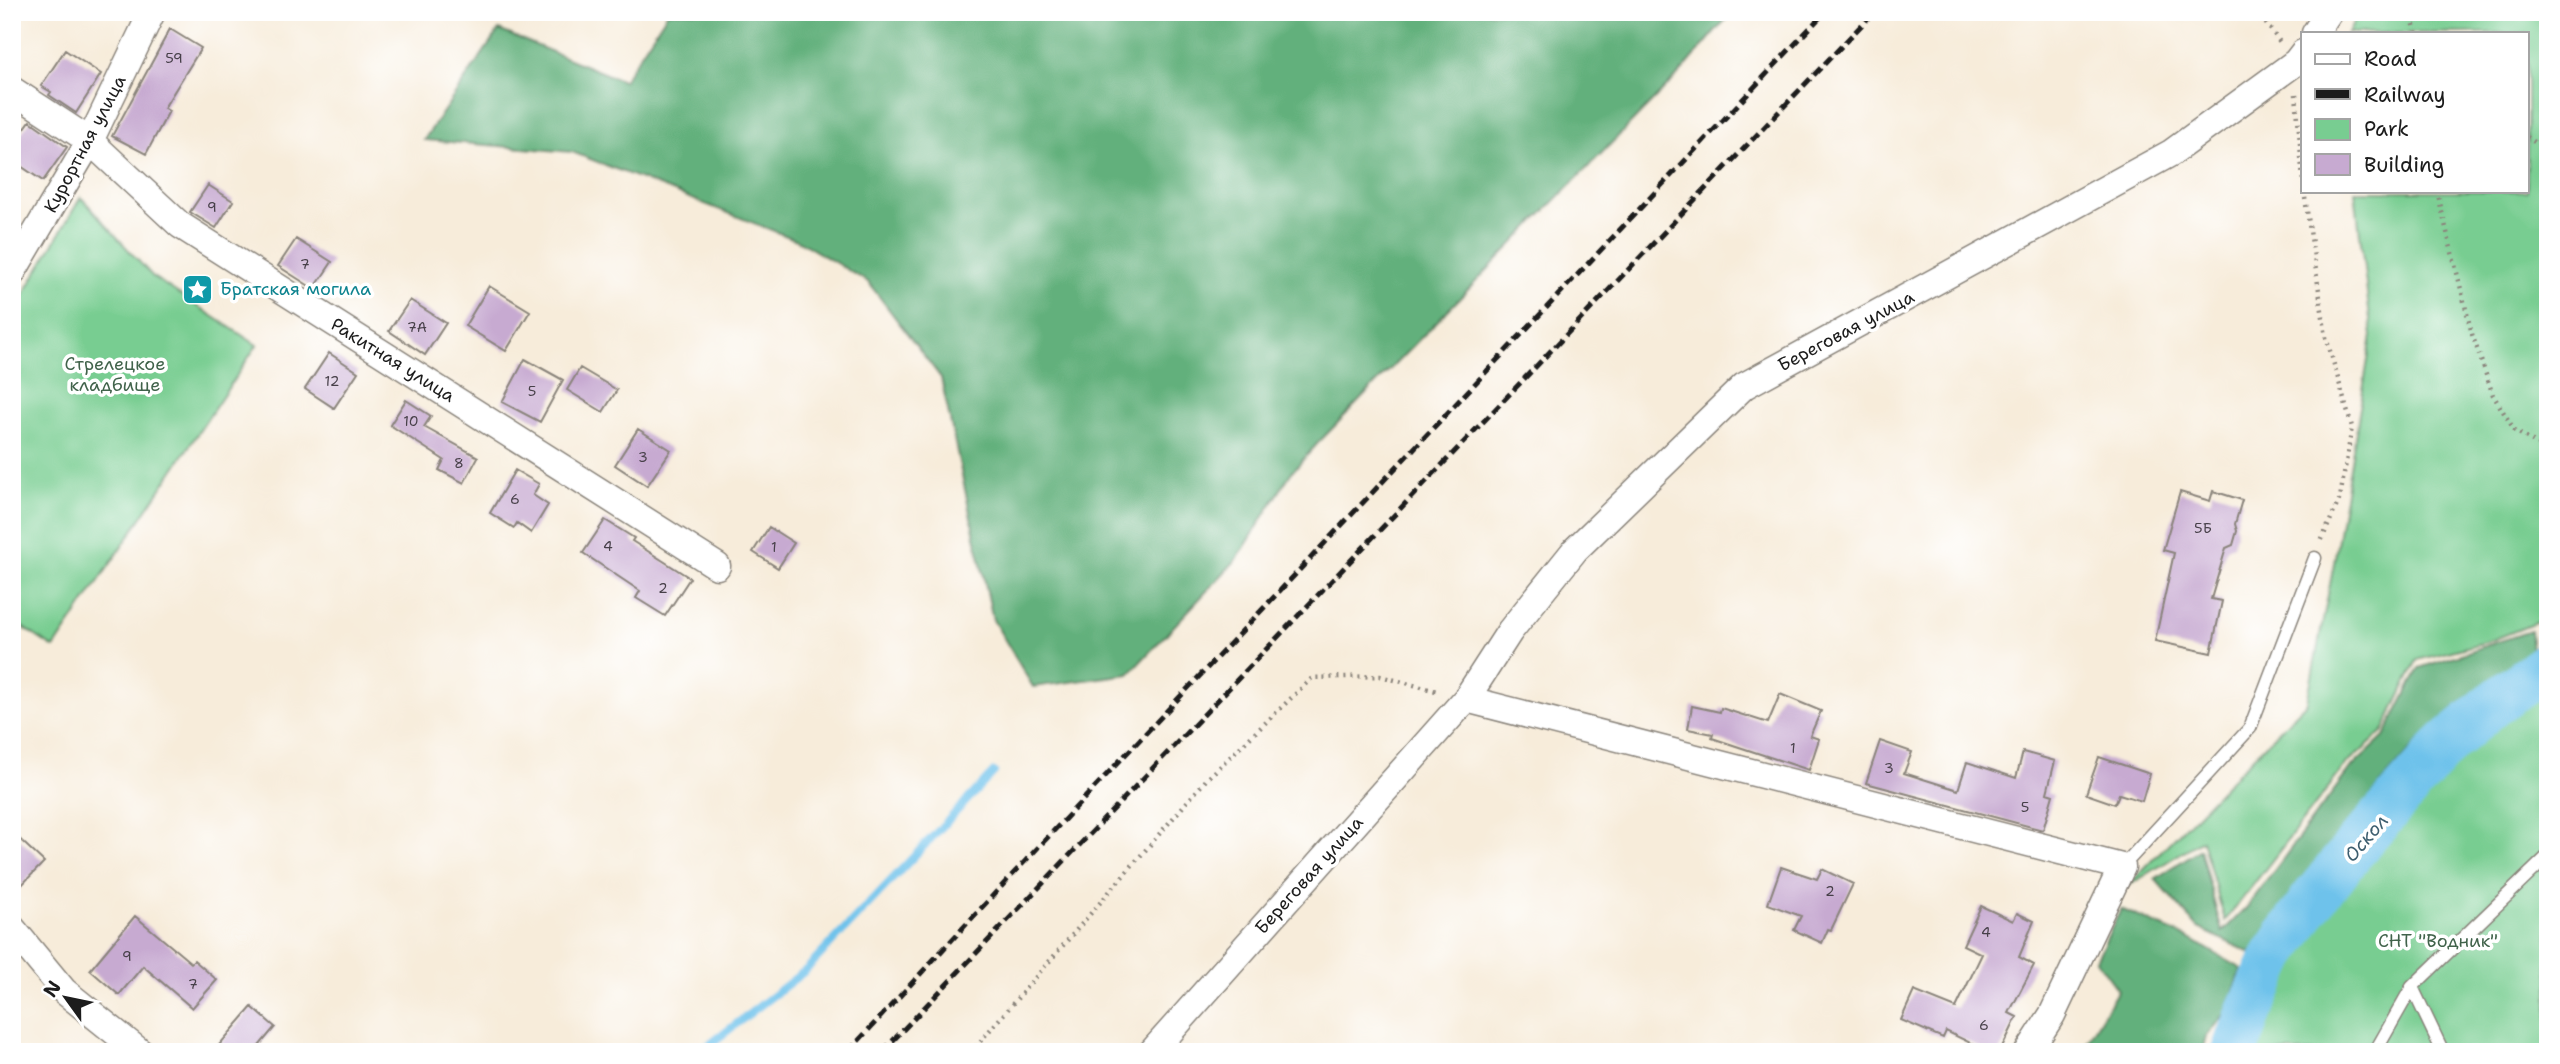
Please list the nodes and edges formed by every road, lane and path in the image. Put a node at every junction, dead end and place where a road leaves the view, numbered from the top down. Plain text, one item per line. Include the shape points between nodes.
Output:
1 (152, 12) edge
2 (2257, 12) edge
3 (2329, 12) edge
4 (2407, 12) edge
5 (2316, 32) edge
6 (2416, 32) edge
7 (2300, 58) edge
8 (12, 90) edge
9 (2528, 138) edge
10 (90, 141) junction
11 (2548, 150) edge
12 (2301, 163) edge
13 (2304, 192) edge
14 (2437, 192) edge
15 (12, 273) edge
16 (2548, 450) edge
17 (2315, 558) joint
18 (717, 566) dead end
19 (1466, 699) junction
20 (2548, 856) edge
21 (2122, 867) junction
22 (12, 928) edge
23 (2413, 987) junction
24 (140, 1052) edge
25 (971, 1052) edge
26 (1152, 1052) edge
27 (2028, 1052) edge
28 (2375, 1052) edge
29 (2444, 1052) edge

1 - 10 street, Курортная улица
2 - 7 path
3 - 5 street
4 - 6 path
7 - 12 path via 2295,110
7 - 19 street, Береговая улица via 2171,153 1744,386 1575,550 1510,631
8 - 10 street, Ракитная улица
9 - 11 path
10 - 15 street, Курортная улица
10 - 18 street, Ракитная улица via 180,225
13 - 17 path via 2326,337 2352,427 2340,498
14 - 16 path via 2472,334 2493,395 2515,431
17 - 21 lane via 2250,728
19 - 21 street
19 - 25 path via 1380,676 1312,678 1206,780
19 - 26 street, Береговая улица
20 - 23 lane
21 - 27 street via 2052,1015
22 - 24 street via 64,991
23 - 28 lane
23 - 29 lane

